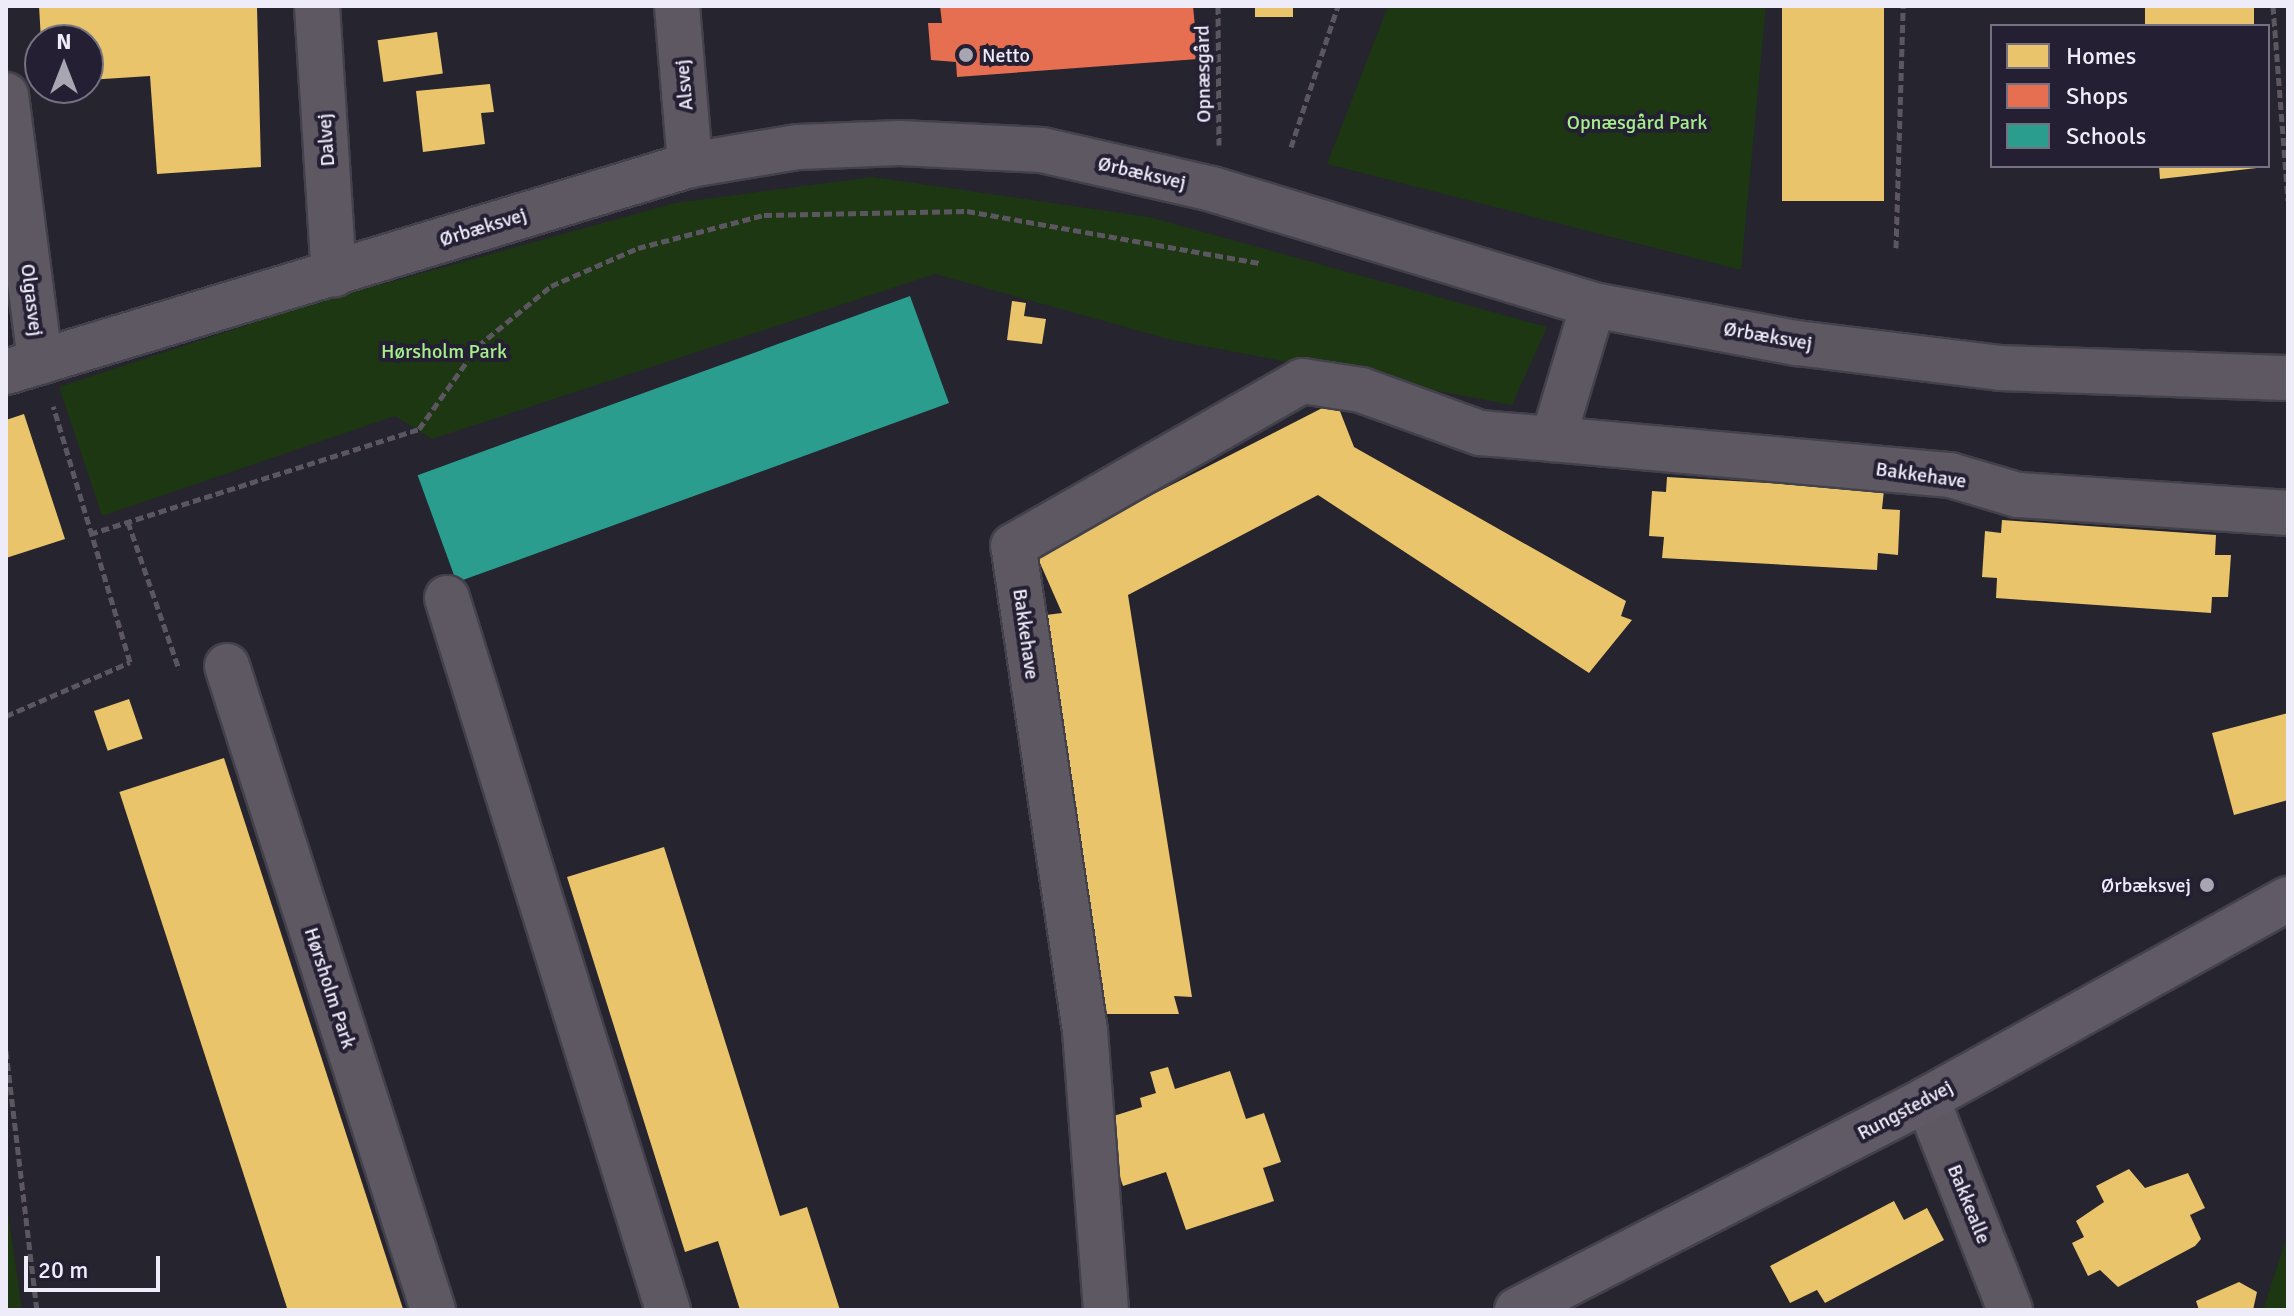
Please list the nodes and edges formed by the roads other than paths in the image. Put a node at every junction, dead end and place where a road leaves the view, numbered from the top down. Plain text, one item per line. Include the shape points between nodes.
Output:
1 (317, 6) edge
2 (677, 6) edge
3 (6, 95) edge
4 (690, 165) junction
5 (334, 274) junction
6 (1593, 305) junction
7 (23, 367) edge
8 (2288, 378) edge
9 (1553, 439) junction
10 (2288, 513) edge
11 (447, 598) dead end
12 (227, 666) dead end
13 (2288, 899) edge
14 (1927, 1099) junction
15 (433, 1310) edge
16 (668, 1310) edge
17 (1106, 1310) edge
18 (1517, 1310) edge
19 (2010, 1310) edge

1 - 5 street, Dalvej
2 - 4 street, Alsvej
3 - 7 street, Olgasvej
4 - 5 street, Ørbæksvej
4 - 6 street, Ørbæksvej via 798,147 900,143 1042,150 1212,189
5 - 7 street, Ørbæksvej
6 - 8 street, Ørbæksvej via 1797,343 2000,368
6 - 9 street
9 - 10 street, Bakkehave via 1950,475 2018,495
9 - 17 street, Bakkehave via 1480,433 1361,390 1302,381 1013,546 1085,1031
11 - 16 street
12 - 15 street, Hørsholm Park
13 - 14 main road, Rungstedvej
14 - 18 main road, Rungstedvej
14 - 19 street, Bakkealle

